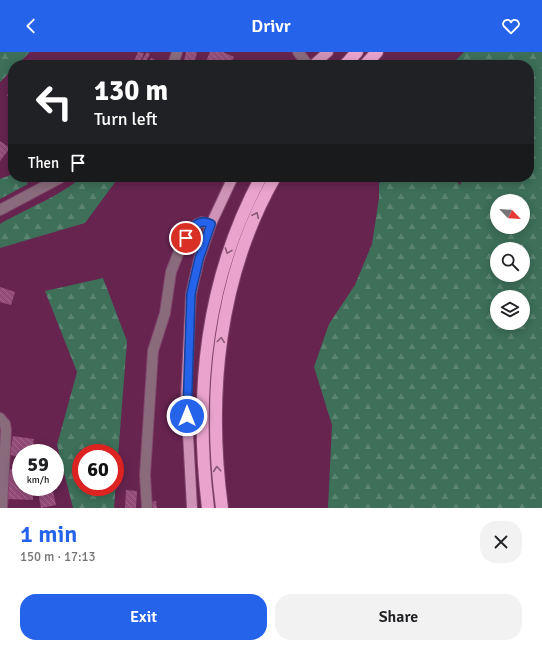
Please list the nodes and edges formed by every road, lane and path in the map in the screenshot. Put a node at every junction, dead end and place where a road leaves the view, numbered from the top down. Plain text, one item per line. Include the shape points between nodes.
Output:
1 (298, 52) edge
2 (328, 52) edge
3 (357, 52) edge
4 (377, 52) edge
5 (304, 60) edge
6 (319, 60) edge
7 (350, 60) edge
8 (370, 60) edge
9 (53, 182) edge
10 (230, 182) edge
11 (258, 182) edge
12 (273, 182) edge
13 (0, 210) edge
14 (211, 224) junction
15 (0, 418) edge
16 (2, 465) edge
17 (2, 508) edge
18 (147, 508) edge
19 (192, 508) edge
20 (208, 508) edge
21 (222, 508) edge

1 - 5 street
2 - 6 main road
3 - 7 highway
4 - 8 highway
9 - 13 street
10 - 14 main road
11 -> 20 highway via 243,212 226,256 209,328 204,365 202,418
21 -> 12 highway via 215,420 221,338 243,248
14 - 18 street via 197,224 180,249 171,272 165,313 153,351 145,474
14 - 19 main road via 199,259 190,307 186,403
15 - 16 street via 6,430
16 - 17 street

